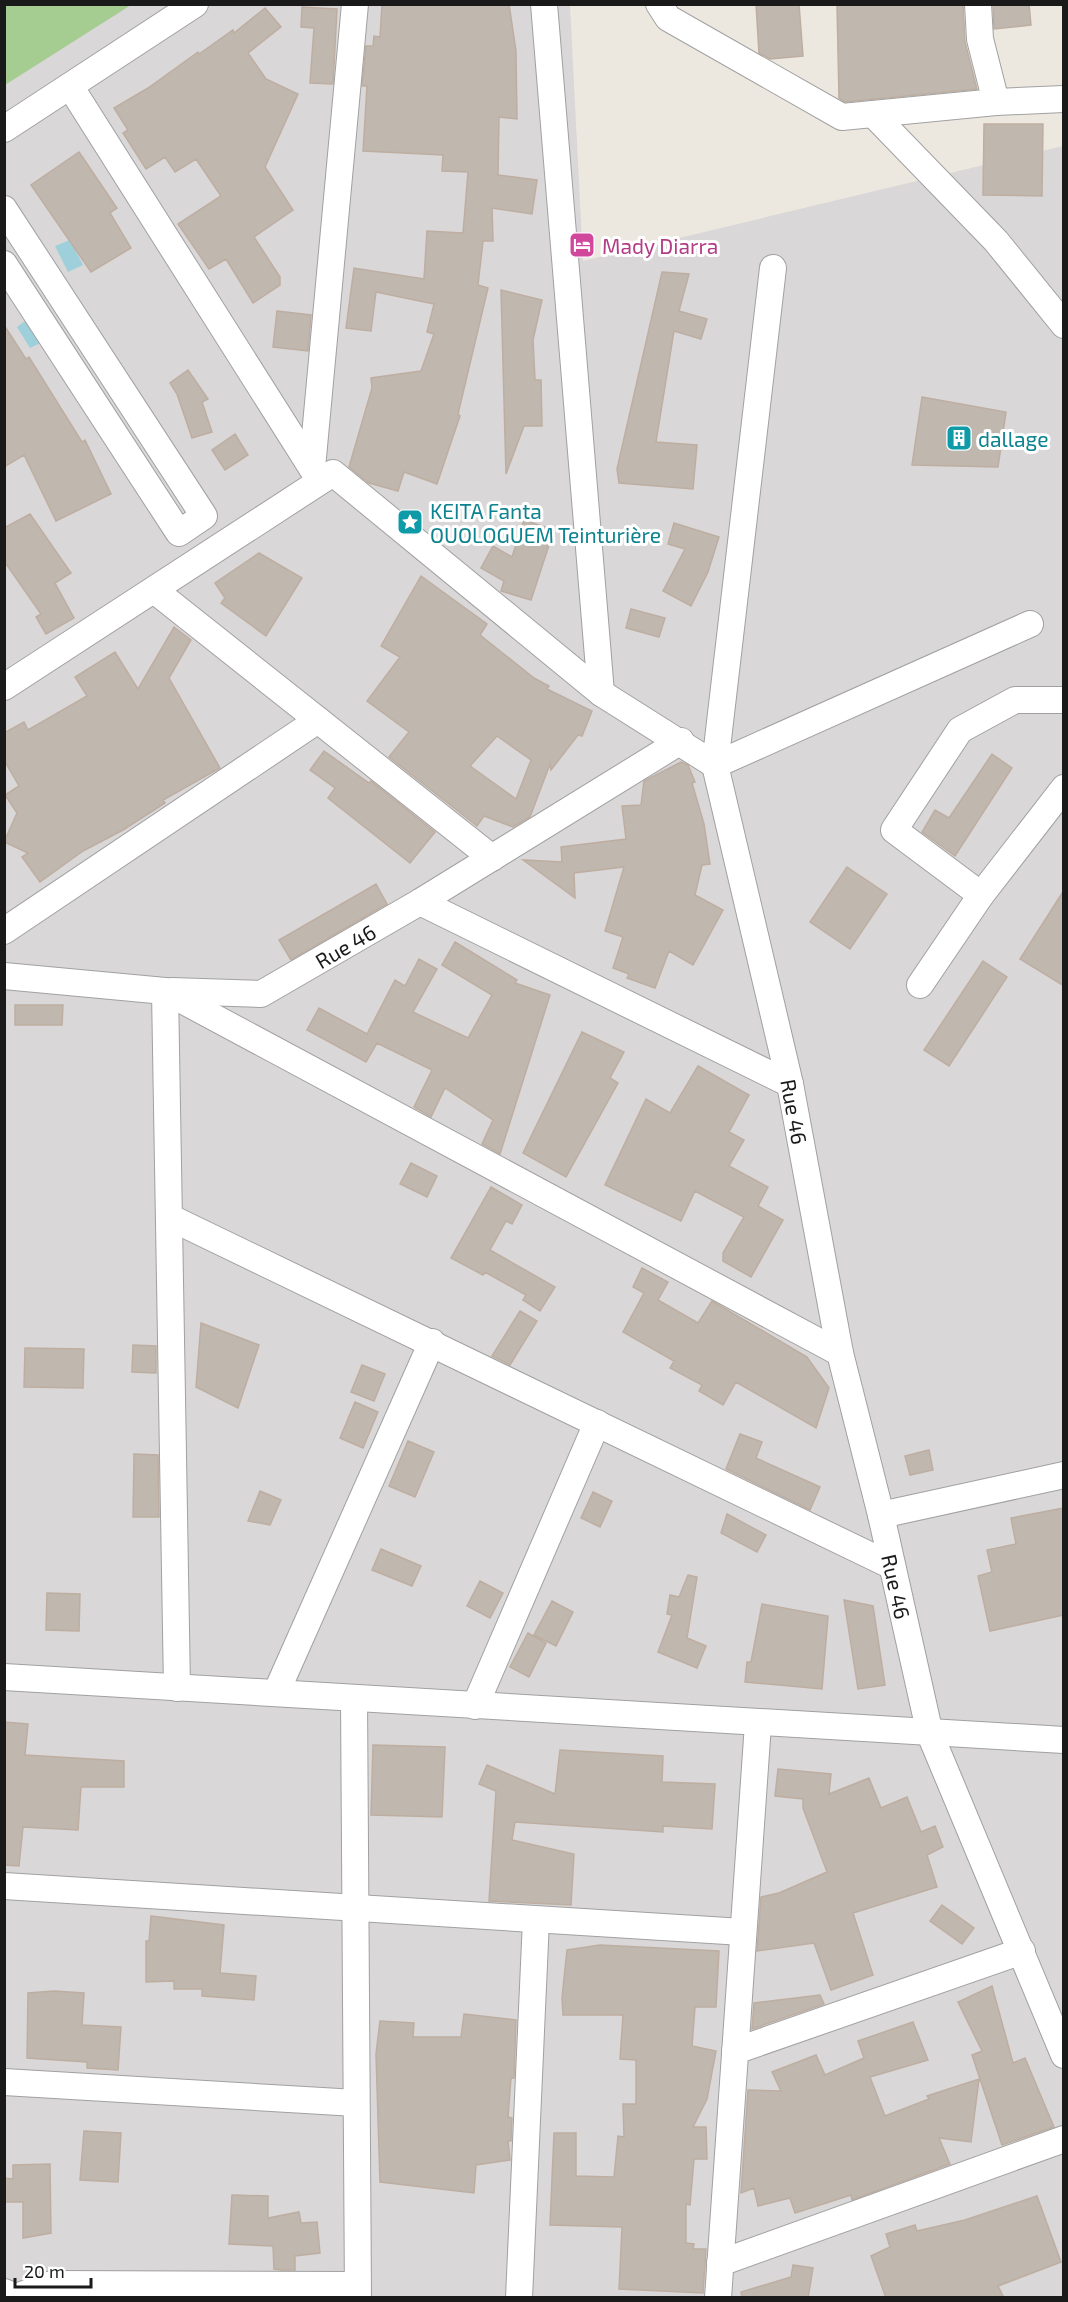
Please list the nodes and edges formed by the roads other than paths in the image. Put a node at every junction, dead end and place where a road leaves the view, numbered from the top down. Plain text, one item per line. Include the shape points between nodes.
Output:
1 (195, 4) edge
2 (355, 4) edge
3 (544, 4) edge
4 (659, 4) edge
5 (978, 4) edge
6 (70, 86) junction
7 (1064, 99) edge
8 (996, 102) junction
9 (873, 114) junction
10 (4, 129) edge
11 (4, 209) edge
12 (4, 264) edge
13 (773, 268) dead end
14 (1064, 325) edge
15 (316, 475) junction
16 (154, 590) junction
17 (1030, 624) dead end
18 (4, 687) edge
19 (601, 693) junction
20 (1064, 700) edge
21 (318, 720) junction
22 (681, 741) junction
23 (716, 765) junction
24 (1064, 788) edge
25 (492, 858) junction
26 (981, 895) junction
27 (420, 902) junction
28 (4, 931) edge
29 (4, 976) edge
30 (920, 985) dead end
31 (165, 991) junction
32 (790, 1084) junction
33 (169, 1217) junction
34 (432, 1342) junction
35 (840, 1353) junction
36 (597, 1423) junction
37 (1064, 1475) edge
38 (881, 1515) junction
39 (892, 1566) junction
40 (4, 1677) edge
41 (177, 1688) junction
42 (276, 1694) junction
43 (354, 1698) junction
44 (475, 1706) junction
45 (758, 1724) junction
46 (930, 1734) junction
47 (1064, 1740) edge
48 (4, 1886) edge
49 (355, 1909) junction
50 (536, 1920) junction
51 (743, 1932) junction
52 (1022, 1951) junction
53 (735, 2051) junction
54 (1064, 2055) edge
55 (4, 2082) edge
56 (356, 2103) junction
57 (1064, 2139) edge
58 (720, 2263) junction
59 (358, 2291) edge
60 (4, 2292) edge
61 (17, 2297) edge
62 (519, 2298) edge
63 (718, 2298) edge

1 - 6 street
2 - 15 street
3 - 19 street
4 - 9 street via 668,18 842,117
5 - 8 street via 980,39
6 - 10 street
6 - 15 street
7 - 8 street
8 - 9 street
9 - 14 street via 996,241
11 - 12 street via 204,516 179,533
13 - 23 street, Rue 46
15 - 16 street
15 - 19 street via 333,473
16 - 18 street
16 - 21 street
17 - 23 street
19 - 22 street
20 - 26 street via 1015,700 960,730 894,830
21 - 25 street
21 - 28 street
22 - 23 street
22 - 25 street, Rue 46
23 - 32 street, Rue 46
24 - 26 street
25 - 27 street, Rue 46
26 - 30 street
27 - 31 street, Rue 46 via 261,994
27 - 32 street
29 - 31 street, Rue 46
31 - 33 street
31 - 35 street
32 - 35 street, Rue 46
33 - 34 street
33 - 41 street
34 - 36 street
34 - 42 street
35 - 38 street, Rue 46
36 - 39 street
36 - 44 street
37 - 38 street
38 - 39 street, Rue 46
39 - 46 street, Rue 46
40 - 41 street
41 - 42 street
42 - 43 street
43 - 44 street
43 - 49 street
44 - 45 street
45 - 46 street
45 - 51 street
46 - 47 street
46 - 52 street, Rue 46
48 - 49 street
49 - 50 street
49 - 56 street
50 - 51 street
50 - 62 street
51 - 53 street
52 - 53 street
52 - 54 street, Rue 46
53 - 58 street
55 - 56 street
56 - 59 street
57 - 58 street
58 - 63 street
59 - 61 street via 52,2284
60 - 61 street

